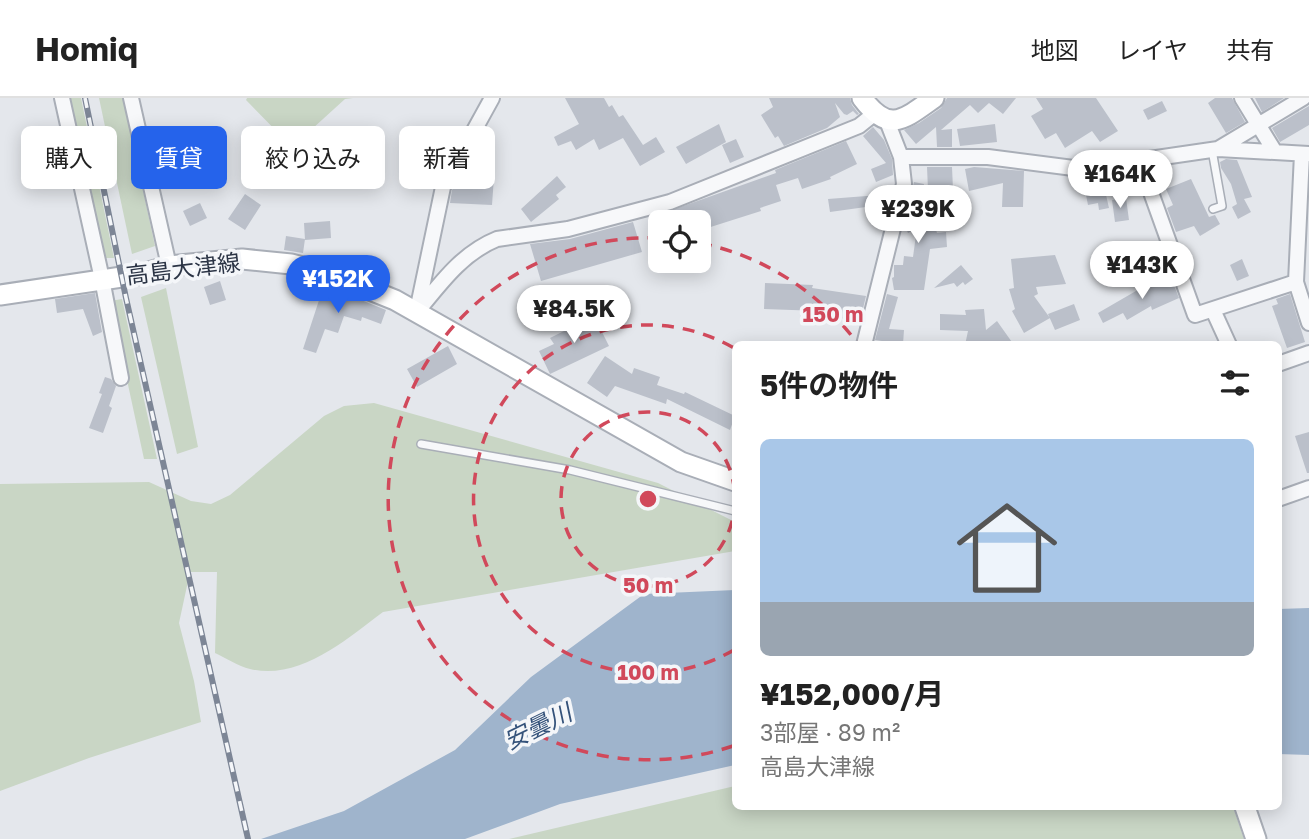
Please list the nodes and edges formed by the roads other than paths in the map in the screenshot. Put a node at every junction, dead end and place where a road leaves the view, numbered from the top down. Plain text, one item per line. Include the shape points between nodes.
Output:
1 (62, 98) edge
2 (131, 98) edge
3 (492, 98) edge
4 (862, 98) edge
5 (934, 98) edge
6 (1242, 98) edge
7 (1303, 98) edge
8 (880, 117) junction
9 (1258, 125) junction
10 (1215, 149) junction
11 (1275, 152) junction
12 (1306, 154) edge
13 (901, 157) junction
14 (1139, 159) junction
15 (1213, 209) dead end
16 (1303, 230) edge
17 (169, 266) junction
18 (102, 279) junction
19 (1296, 282) junction
20 (0, 295) edge
21 (1213, 310) junction
22 (416, 312) junction
23 (1309, 323) edge
24 (865, 341) edge
25 (1227, 341) edge
26 (1309, 353) edge
27 (1282, 363) edge
28 (121, 378) dead end
29 (421, 444) dead end
30 (732, 480) edge
31 (1309, 488) edge
32 (1282, 498) edge
33 (732, 510) edge
34 (1246, 810) edge
35 (1256, 839) edge

1 - 18 street
2 - 17 street
3 - 22 street via 443,187
4 - 8 main road
5 - 8 main road via 907,117
6 - 9 street
7 - 9 street
8 - 13 street
8 - 22 street via 670,202 568,229 488,242 459,262
9 - 10 street
9 - 11 street
10 - 11 street
10 - 14 street
10 - 15 lane via 1222,206
11 - 12 street
12 - 16 street
13 - 14 street via 988,157 1081,169
13 - 24 street via 904,184
14 - 21 street via 1195,315
16 - 19 street
17 - 18 main road, 高島大津線
17 - 22 main road, 高島大津線 via 242,259 291,264 362,285
18 - 20 main road, 高島大津線
18 - 28 street
19 - 21 street
19 - 23 street
21 - 25 street
22 - 30 main road, 高島大津線 via 681,462
26 - 27 street
29 - 33 lane via 570,470
31 - 32 street
34 - 35 main road

